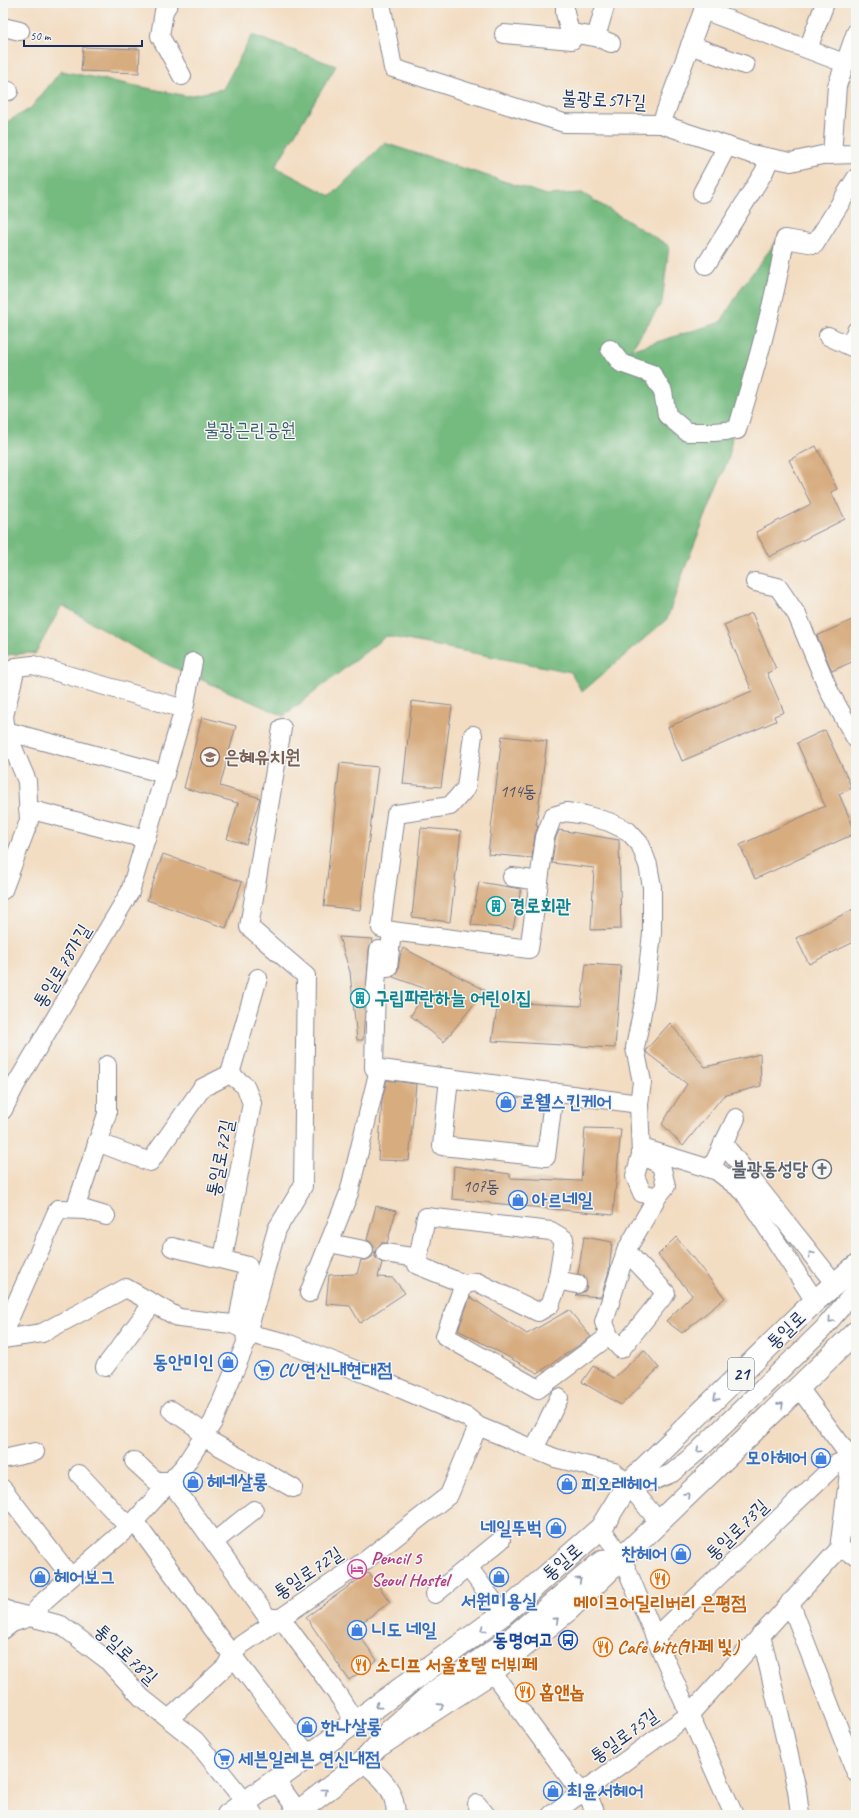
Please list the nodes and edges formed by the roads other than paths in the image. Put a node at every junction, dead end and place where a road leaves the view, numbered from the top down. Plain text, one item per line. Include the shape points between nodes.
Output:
1 (169, 3) edge
2 (381, 3) edge
3 (565, 3) edge
4 (606, 3) edge
5 (825, 3) edge
6 (704, 7) edge
7 (3, 27) edge
8 (20, 31) dead end
9 (856, 32) edge
10 (570, 33) junction
11 (504, 34) dead end
12 (690, 45) junction
13 (808, 50) junction
14 (844, 63) junction
15 (745, 65) dead end
16 (182, 76) dead end
17 (661, 124) junction
18 (727, 146) junction
19 (856, 154) edge
20 (832, 155) junction
21 (770, 158) junction
22 (856, 178) edge
23 (702, 193) dead end
24 (706, 265) dead end
25 (828, 336) dead end
26 (854, 342) edge
27 (610, 349) dead end
28 (755, 582) dead end
29 (193, 662) dead end
30 (184, 709) junction
31 (282, 728) dead end
32 (6, 731) junction
33 (854, 732) edge
34 (473, 735) dead end
35 (165, 774) junction
36 (28, 809) junction
37 (146, 839) junction
38 (512, 877) dead end
39 (539, 881) junction
40 (3, 890) edge
41 (392, 931) junction
42 (379, 950) dead end
43 (387, 972) dead end
44 (258, 978) dead end
45 (107, 1065) dead end
46 (380, 1069) junction
47 (230, 1074) junction
48 (449, 1078) junction
49 (554, 1092) junction
50 (639, 1104) junction
51 (3, 1110) edge
52 (736, 1118) dead end
53 (97, 1142) junction
54 (723, 1143) junction
55 (641, 1155) junction
56 (711, 1169) junction
57 (657, 1197) junction
58 (75, 1209) junction
59 (106, 1216) dead end
60 (329, 1243) junction
61 (172, 1247) dead end
62 (364, 1250) dead end
63 (626, 1251) junction
64 (385, 1253) dead end
65 (418, 1258) junction
66 (223, 1259) junction
67 (856, 1266) edge
68 (557, 1280) junction
69 (464, 1284) junction
70 (578, 1284) dead end
71 (835, 1284) junction
72 (856, 1290) edge
73 (309, 1293) dead end
74 (815, 1301) junction
75 (153, 1303) junction
76 (245, 1330) junction
77 (856, 1332) edge
78 (3, 1333) edge
79 (609, 1336) junction
80 (3, 1339) edge
81 (105, 1367) dead end
82 (799, 1388) junction
83 (559, 1398) dead end
84 (171, 1410) dead end
85 (478, 1426) junction
86 (203, 1437) junction
87 (534, 1449) junction
88 (35, 1452) dead end
89 (851, 1458) junction
90 (3, 1459) edge
91 (134, 1461) dead end
92 (79, 1474) dead end
93 (170, 1481) junction
94 (628, 1484) junction
95 (293, 1488) dead end
96 (3, 1489) edge
97 (254, 1510) dead end
98 (659, 1522) junction
99 (131, 1525) junction
100 (601, 1528) junction
101 (501, 1540) dead end
102 (214, 1542) junction
103 (847, 1551) edge
104 (622, 1558) junction
105 (468, 1567) junction
106 (71, 1577) junction
107 (435, 1594) dead end
108 (790, 1602) junction
109 (3, 1608) edge
110 (503, 1614) junction
111 (30, 1617) junction
112 (281, 1618) junction
113 (3, 1630) edge
114 (761, 1634) junction
115 (655, 1637) junction
116 (232, 1655) junction
117 (492, 1672) junction
118 (690, 1714) junction
119 (169, 1719) junction
120 (355, 1722) junction
121 (852, 1752) edge
122 (370, 1754) junction
123 (309, 1756) junction
124 (856, 1773) edge
125 (276, 1781) junction
126 (583, 1792) junction
127 (250, 1809) edge
128 (298, 1814) edge
129 (228, 1815) edge
130 (396, 1815) edge
131 (551, 1815) edge
132 (596, 1815) edge
133 (734, 1815) edge
134 (800, 1815) edge

1 - 16 street via 164,11 160,36
2 - 17 street, 불광로5가길 via 392,68 564,123
3 - 10 street
4 - 10 street via 604,40
5 - 13 street
6 - 12 street
6 - 13 street
7 - 8 street
9 - 14 street
10 - 11 street via 572,40
12 - 15 street
12 - 17 street
13 - 14 street
14 - 20 street via 837,86
17 - 18 street, 불광로5가길
18 - 21 street, 불광로5가길
18 - 23 street
19 - 20 street, 불광로5가길
20 - 21 street, 불광로5가길 via 791,162
21 - 24 street via 764,172
22 - 27 street via 815,244 785,239 778,282 737,430 686,432 667,416 662,392 652,374 620,363
25 - 26 street
28 - 33 street via 778,587 797,615 830,693
29 - 30 street, 통일로78가길
30 - 32 street via 32,665 16,667 4,716
30 - 35 street, 통일로78가길
31 - 76 street via 249,927 306,976 303,1186 276,1229 251,1320
32 - 35 street
32 - 36 street via 27,781
34 - 41 street via 466,788 450,806 396,814 381,928
35 - 37 street, 통일로78가길
36 - 37 street
36 - 40 street via 29,821
37 - 51 street, 통일로78가길 via 130,892
38 - 39 street
39 - 41 street via 529,949
39 - 50 street via 546,837 553,816 566,812 609,822 628,831 640,844 648,865 652,887 652,934 645,997 635,1048 642,1082
41 - 43 street
42 - 46 street via 374,1068
44 - 47 street
45 - 53 street via 107,1114
46 - 48 street
46 - 60 street via 349,1193
47 - 53 street via 202,1088 150,1162
47 - 66 street, 통일로72길 via 246,1086 252,1103
48 - 49 street
48 - 49 street via 442,1146 546,1157
49 - 50 street
50 - 55 street
52 - 54 street
53 - 58 street
54 - 56 street
71 -> 54 street
55 - 56 street via 649,1150
55 - 57 street via 635,1176 642,1193
55 - 57 street via 661,1165 663,1170 666,1186
56 - 74 street via 717,1170 744,1192
57 - 63 street
58 - 59 street
58 - 78 street via 58,1209
60 - 62 street
60 - 73 street
61 - 66 street
63 - 79 street via 611,1290 604,1322
63 - 79 street via 666,1293 621,1349
64 - 65 street
65 - 68 street via 426,1217 551,1231 564,1239
65 - 69 street via 417,1265
66 - 76 street via 248,1266 239,1316
67 - 71 main road, 통일로 / 21
68 - 69 street via 550,1305 538,1312 477,1282
68 - 70 street
69 - 79 street via 444,1336 538,1389
71 - 74 main road, 통일로 / 21
72 -> 94 street via 818,1334 692,1456 666,1476 653,1481
74 -> 94 main road, 통일로 / 21
75 - 76 street via 179,1318 232,1324
75 - 80 street via 126,1288 42,1333
75 - 81 street
76 - 85 street via 284,1342 366,1374 467,1418
76 - 86 street via 246,1343 213,1422
77 - 82 main road, 통일로
82 - 89 street
98 -> 82 main road, 통일로
83 - 87 street
84 - 86 street via 196,1427
85 - 87 street
85 - 112 street, 통일로72길 via 449,1495 366,1560
86 - 93 street via 185,1465
86 - 95 street
87 - 94 street via 555,1458 614,1472
88 - 90 street
89 - 103 street
89 - 115 street, 통일로73길 via 836,1464
91 - 93 street via 156,1481
92 - 99 street via 121,1519
93 - 99 street
93 - 102 street, 통일로72길
94 - 98 street
94 - 100 main road, 통일로 / 21
96 - 106 street
97 - 102 street
98 - 104 main road, 통일로
99 - 106 street
99 - 116 street via 140,1529
100 - 104 street
100 - 110 main road, 통일로 / 21
101 - 105 street
102 - 112 street, 통일로72길 via 268,1618
103 - 108 street
104 - 115 street
117 -> 104 main road, 통일로 via 567,1611
122 -> 104 street via 388,1730 431,1692 509,1638 601,1560
105 - 107 street
105 - 110 street
106 - 111 street
108 - 114 street
108 - 121 street
109 - 111 street, 통일로78길
110 -> 120 main road, 통일로 / 21
111 - 113 street via 12,1623
111 - 119 street, 통일로78길 via 61,1625 106,1659 142,1698
112 - 116 street via 241,1645
112 - 120 street
114 - 118 street
114 - 134 street via 797,1790
115 - 118 street
116 - 119 street via 226,1666
116 - 123 street
122 -> 117 main road, 통일로
117 - 126 street, 통일로75길
118 - 126 street, 통일로75길
118 - 133 street
119 - 127 street, 통일로78길 via 195,1740
120 - 123 main road, 통일로 / 21
121 - 124 street
128 -> 122 main road, 통일로
122 - 130 street via 395,1800
123 - 125 main road, 통일로 / 21
125 - 127 main road, 통일로 / 21
125 - 128 street
126 - 131 street, 통일로75길
126 - 132 street, 통일로75길 via 590,1800
127 - 129 main road, 통일로 / 21

